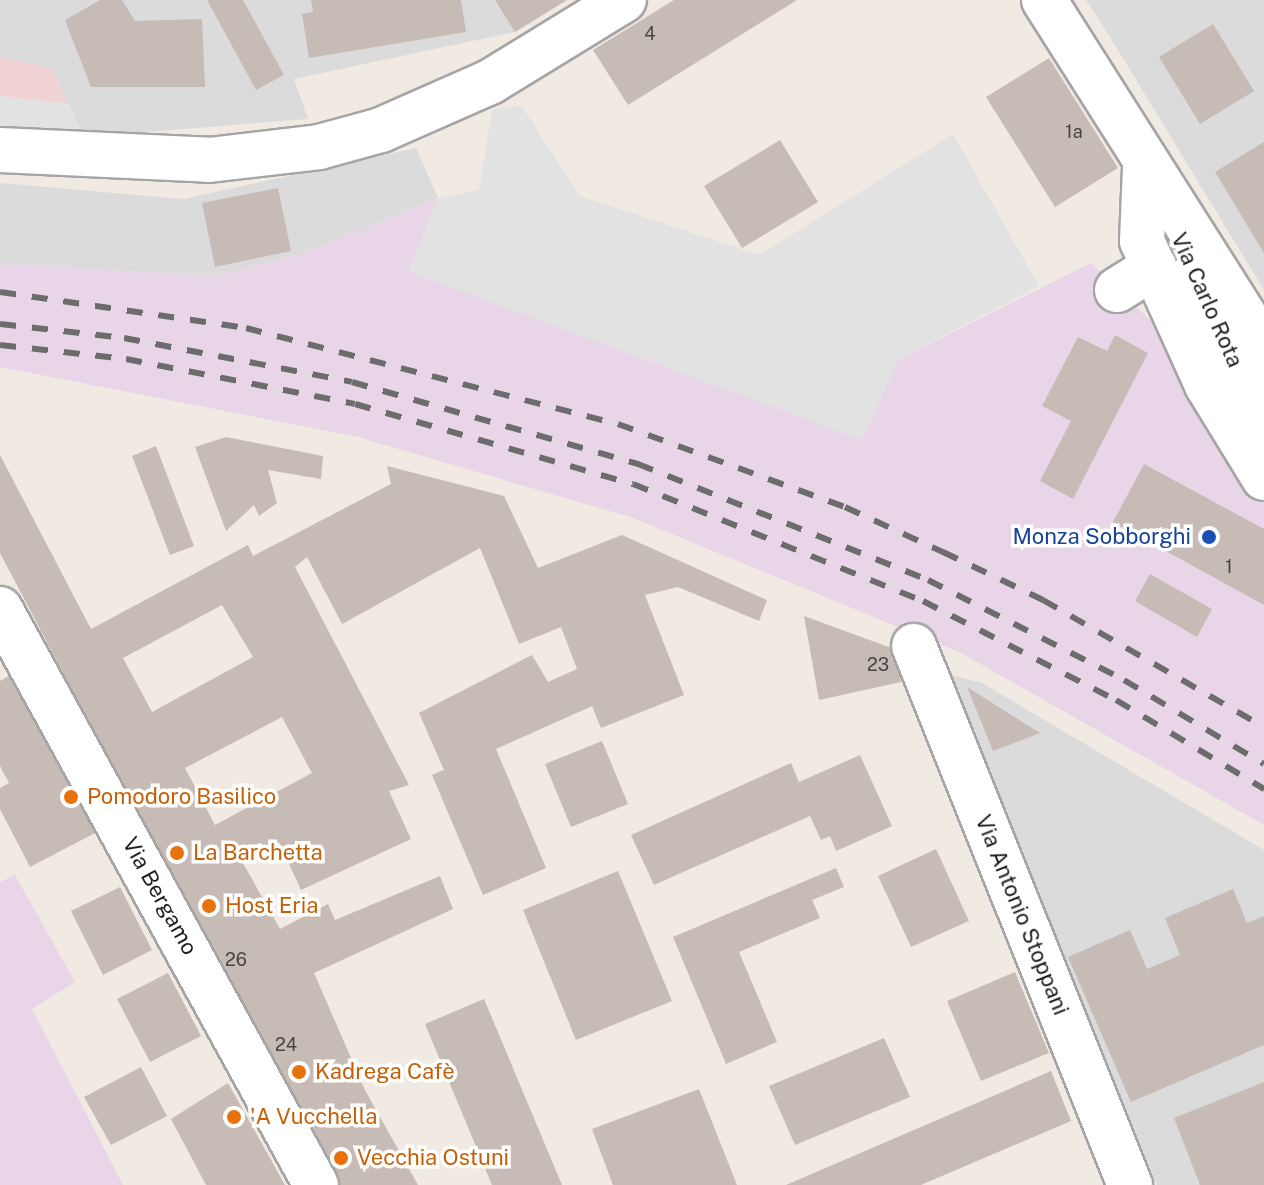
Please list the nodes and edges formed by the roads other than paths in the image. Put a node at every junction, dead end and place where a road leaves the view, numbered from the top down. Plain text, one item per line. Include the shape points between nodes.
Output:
1 (624, 0) edge
2 (1044, 0) edge
3 (0, 150) edge
4 (1150, 175) junction
5 (1154, 267) junction
6 (1117, 290) dead end
7 (1264, 346) edge
8 (1264, 414) edge
9 (1264, 478) edge
10 (0, 609) edge
11 (914, 646) dead end
12 (316, 1185) edge
13 (1130, 1185) edge

1 - 3 street via 490,82 381,130 319,147 169,161
2 - 4 street, Via Carlo Rota
4 - 5 street via 1142,241
4 - 7 street, Via Carlo Rota
4 - 8 street, Via Carlo Rota via 1231,360
5 - 6 street
5 - 9 street via 1207,385
10 - 12 street, Via Bergamo
11 - 13 street, Via Antonio Stoppani

